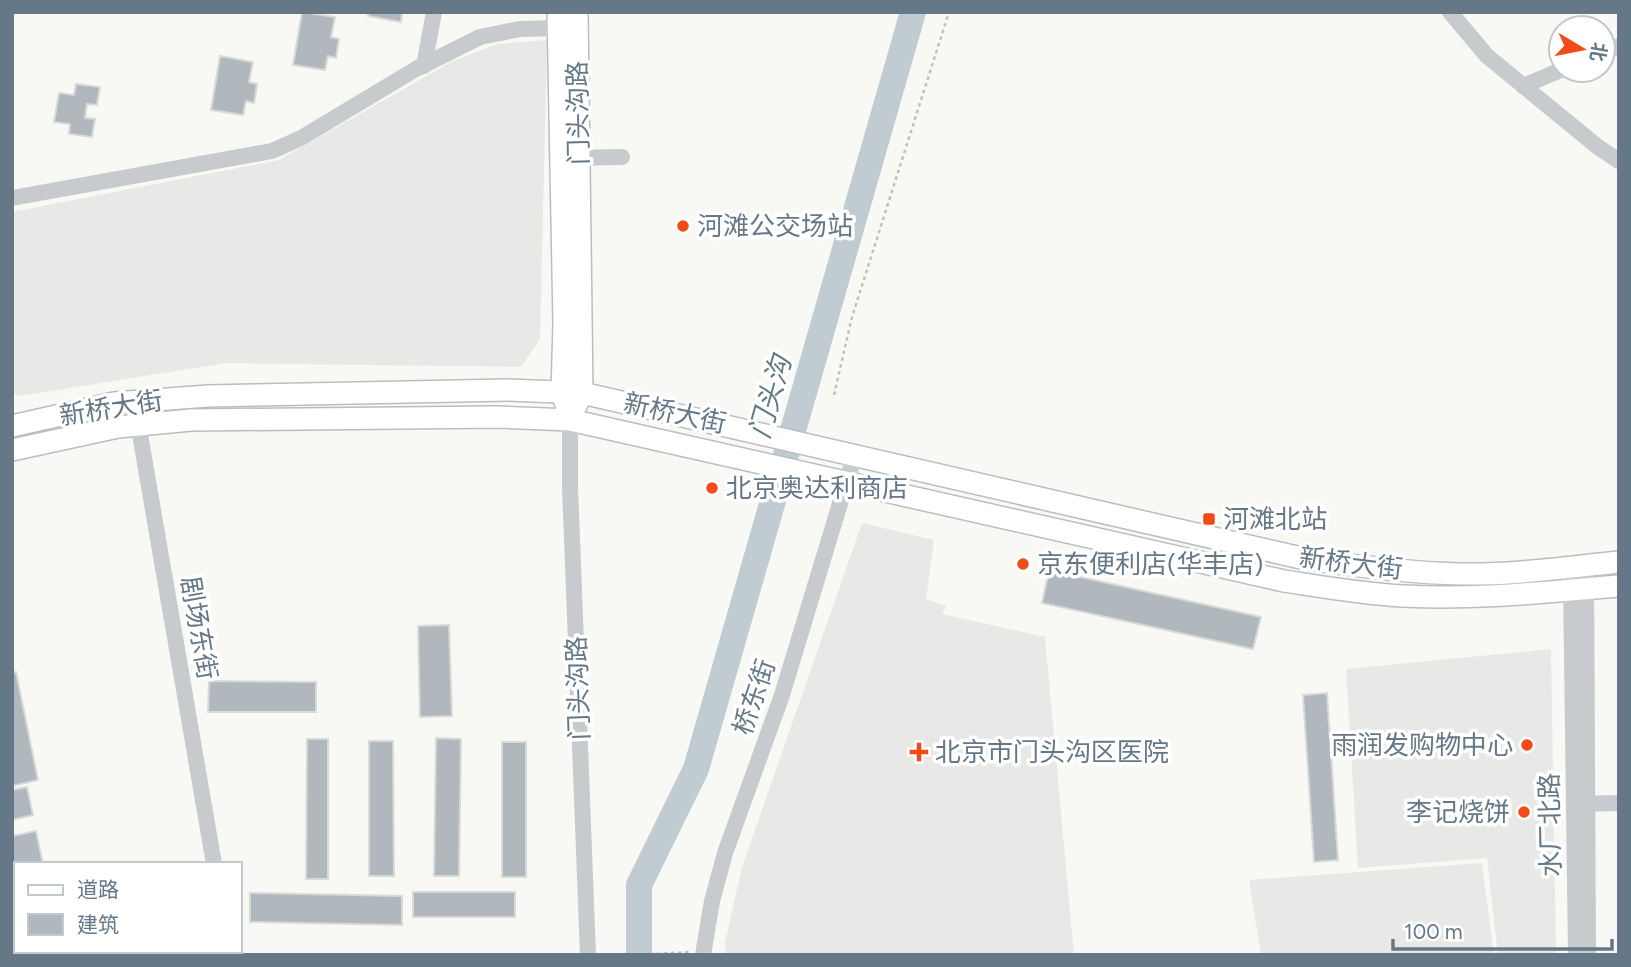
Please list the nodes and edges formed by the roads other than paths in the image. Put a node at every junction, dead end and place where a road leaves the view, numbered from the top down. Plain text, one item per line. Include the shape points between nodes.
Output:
1 (434, 12) edge
2 (577, 12) edge
3 (1450, 12) edge
4 (558, 20) edge
5 (424, 66) junction
6 (1547, 76) edge
7 (1523, 86) junction
8 (622, 157) dead end
9 (570, 158) junction
10 (1619, 161) edge
11 (12, 198) edge
12 (572, 392) junction
13 (134, 401) junction
14 (570, 420) junction
15 (138, 424) junction
16 (12, 425) edge
17 (12, 450) edge
18 (855, 454) junction
19 (846, 483) junction
20 (1619, 562) edge
21 (1579, 567) junction
22 (1619, 586) edge
23 (1580, 590) junction
24 (1619, 803) edge
25 (1581, 804) junction
26 (214, 862) edge
27 (703, 953) edge
28 (588, 955) edge
29 (1576, 955) edge
30 (1588, 955) edge

1 - 5 street
2 - 9 main road, 门头沟路
3 - 7 street via 1487,56
4 - 5 street via 480,37
4 - 9 main road, 门头沟路
5 - 11 street via 272,151
6 - 7 street
7 - 10 street
8 - 9 street
9 - 12 main road, 门头沟路
12 - 13 main road, 新桥大街 via 494,390
12 - 14 main road, 门头沟路
12 - 18 main road, 新桥大街
13 - 15 street, 剧场东街
13 - 16 main road, 新桥大街
14 - 15 main road, 新桥大街 via 498,417
14 - 19 main road, 新桥大街
14 - 28 street, 门头沟路
15 - 17 main road, 新桥大街
15 - 26 street, 剧场东街
18 - 19 street, 桥东街
18 - 21 main road, 新桥大街 via 1240,545 1369,569 1464,574
19 - 23 main road, 新桥大街 via 1233,570 1343,590 1460,598
19 - 27 street, 桥东街 via 782,695 725,853
20 - 21 main road, 新桥大街
21 - 23 street, 水厂北路
22 - 23 main road, 新桥大街
23 - 25 street, 水厂北路
24 - 25 street
25 - 29 street, 水厂北路
25 - 30 street

